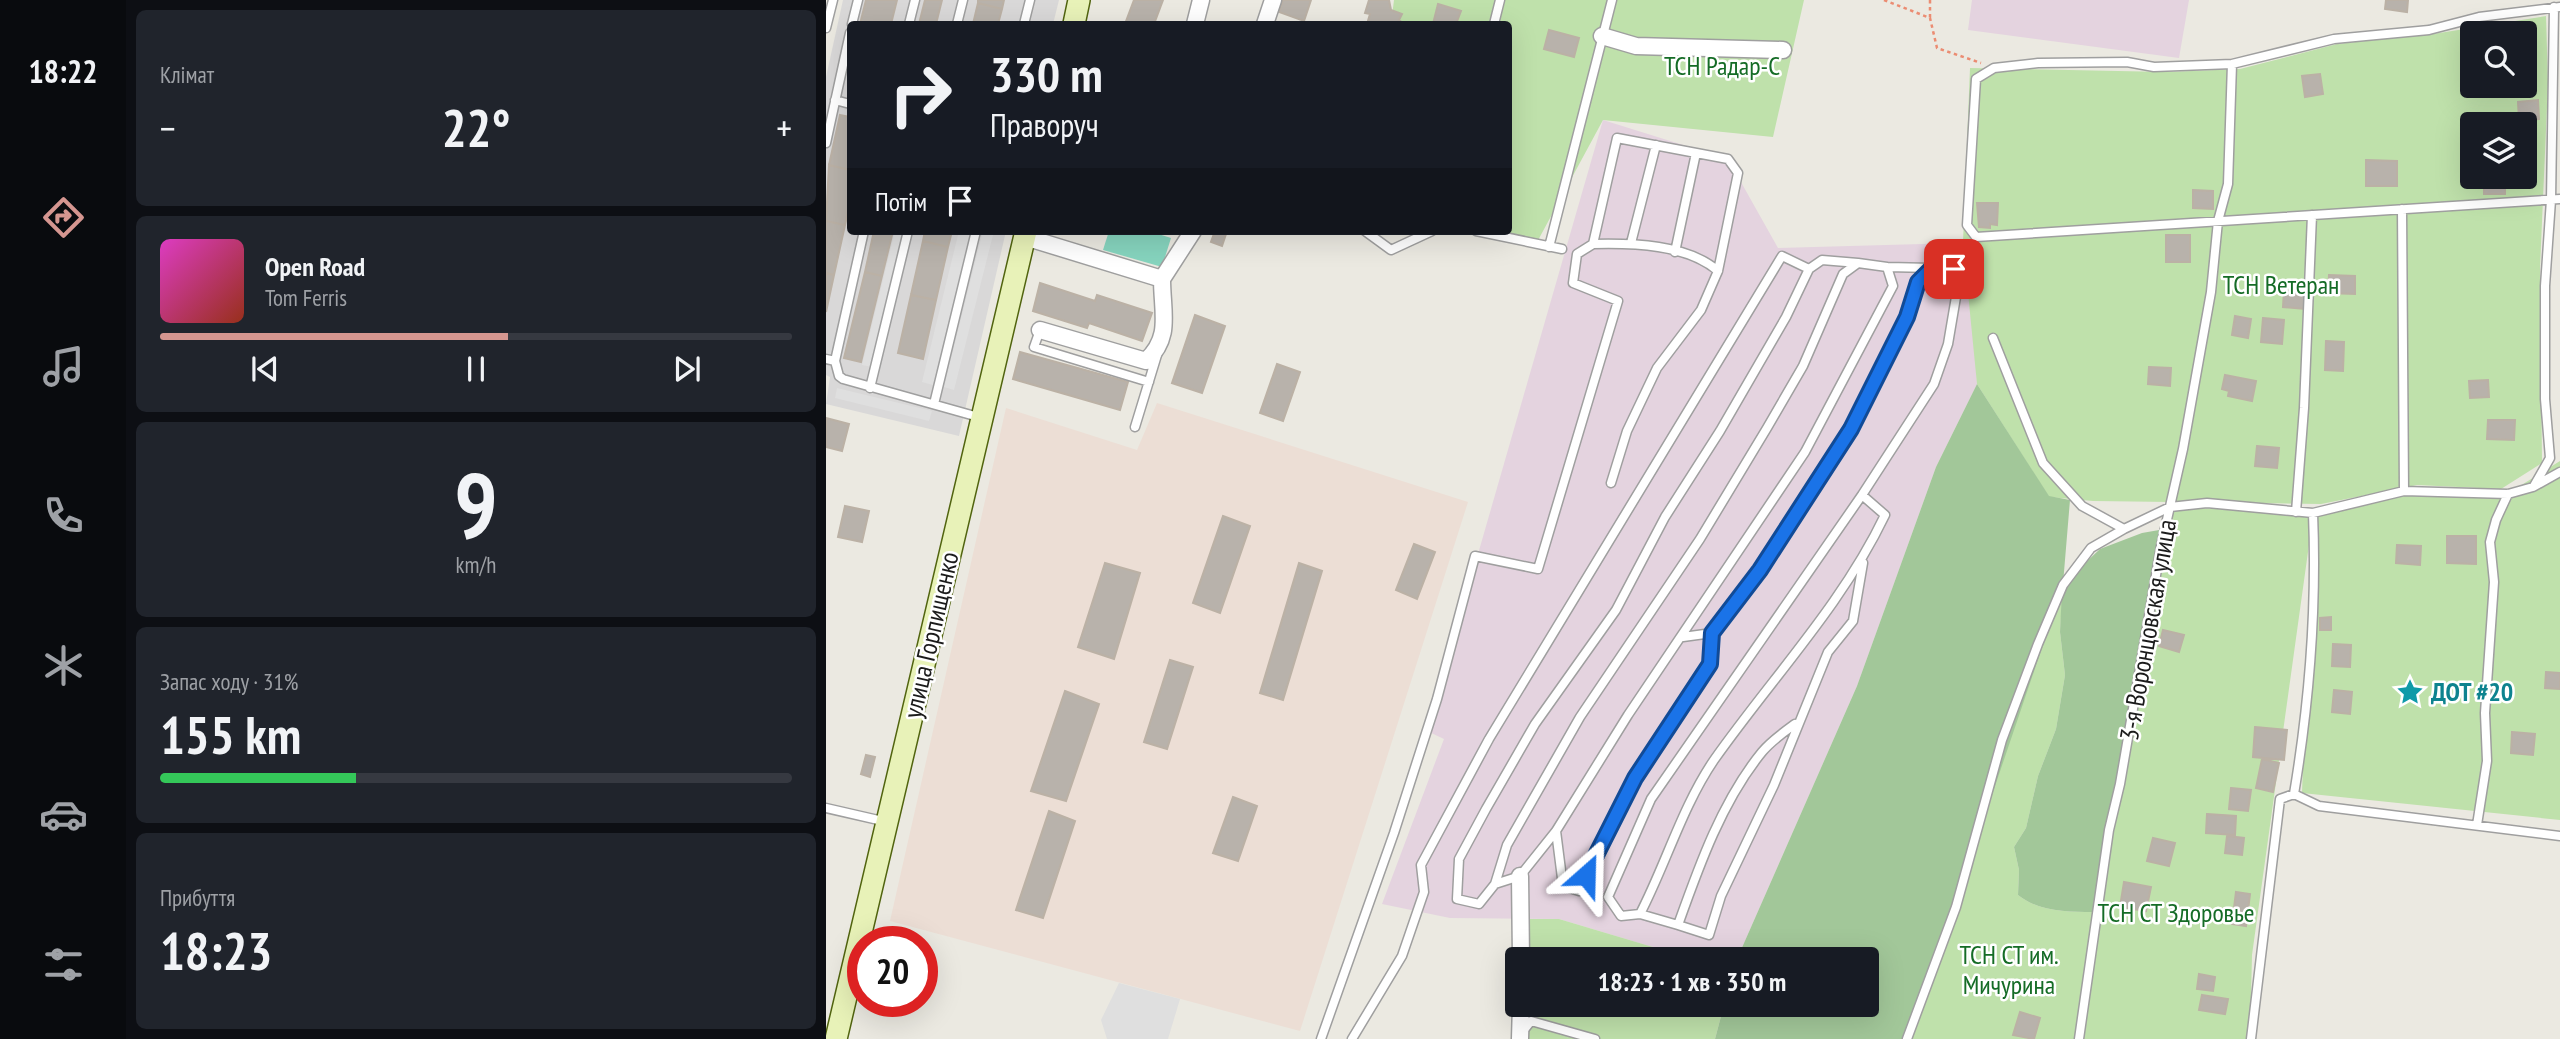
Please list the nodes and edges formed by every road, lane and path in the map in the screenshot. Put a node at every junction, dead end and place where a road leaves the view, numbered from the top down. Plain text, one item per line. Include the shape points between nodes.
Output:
1 (833, 0) edge
2 (858, 0) edge
3 (915, 0) edge
4 (963, 0) edge
5 (1030, 0) edge
6 (1079, 0) edge
7 (1201, 0) edge
8 (1273, 0) edge
9 (1500, 0) edge
10 (1612, 0) edge
11 (1884, 0) edge
12 (1930, 0) edge
13 (2557, 7) edge
14 (1930, 18) junction
15 (853, 21) edge
16 (910, 21) edge
17 (958, 21) edge
18 (1025, 21) edge
19 (1075, 21) edge
20 (1196, 21) edge
21 (1266, 21) edge
22 (1495, 21) edge
23 (826, 28) edge
24 (1602, 36) junction
25 (847, 46) edge
26 (1783, 50) dead end
27 (2232, 64) junction
28 (1994, 68) junction
29 (835, 100) junction
30 (847, 103) edge
31 (826, 143) edge
32 (1656, 145) junction
33 (1696, 153) junction
34 (2556, 200) edge
35 (2402, 209) junction
36 (2312, 215) junction
37 (2218, 221) junction
38 (863, 235) edge
39 (907, 235) edge
40 (975, 235) edge
41 (1025, 235) edge
42 (1028, 235) edge
43 (1190, 235) edge
44 (1370, 235) edge
45 (1423, 235) edge
46 (1494, 235) edge
47 (1631, 243) junction
48 (1593, 244) junction
49 (1723, 245) junction
50 (1549, 247) junction
51 (1562, 249) dead end
52 (1675, 252) junction
53 (1708, 262) junction
54 (1858, 263) junction
55 (1887, 267) junction
56 (1932, 268) junction
57 (1810, 270) junction
58 (1718, 271) junction
59 (1161, 279) junction
60 (1040, 330) joint
61 (1993, 338) dead end
62 (1159, 349) junction
63 (831, 360) edge
64 (1149, 382) junction
65 (870, 388) junction
66 (934, 404) junction
67 (982, 418) junction
68 (1135, 427) dead end
69 (2560, 472) edge
70 (1611, 483) dead end
71 (2533, 487) junction
72 (2404, 491) junction
73 (2508, 494) junction
74 (1863, 495) junction
75 (2170, 507) junction
76 (2296, 512) junction
77 (2313, 513) junction
78 (2124, 529) junction
79 (1863, 560) junction
80 (1712, 633) junction
81 (1683, 637) junction
82 (1797, 722) junction
83 (2294, 794) junction
84 (826, 808) edge
85 (887, 822) junction
86 (2477, 825) junction
87 (1556, 831) junction
88 (2560, 836) edge
89 (1520, 876) junction
90 (1495, 884) junction
91 (1640, 914) junction
92 (1678, 925) junction
93 (1521, 947) edge
94 (1521, 1017) edge
95 (1521, 1036) edge
96 (836, 1039) edge
97 (1321, 1039) edge
98 (1352, 1039) edge
99 (1595, 1039) edge
100 (1908, 1039) edge
101 (2079, 1039) edge
102 (2251, 1039) edge

1 - 23 lane
2 - 15 lane
3 - 16 lane
4 - 17 lane
5 - 18 lane
6 - 19 main road
7 - 20 street
8 - 21 street
9 - 22 lane
10 - 24 lane
11 - 14 path
12 - 14 path
13 - 27 lane via 2479,17 2429,30 2334,39
13 - 34 lane
14 - 28 path via 1937,48
24 - 26 street via 1636,46
24 - 50 lane
25 - 29 lane
27 - 28 lane via 2038,63
27 - 37 lane, 3-я Воронцовская улица via 2228,184
28 - 37 lane via 1976,79 1967,225 1976,237
29 - 30 lane
29 - 31 lane
32 - 33 lane
32 - 47 lane
32 - 48 lane via 1617,138
33 - 49 lane via 1728,159 1738,173
33 - 52 lane
34 - 35 lane
34 - 71 lane via 2544,286 2550,458
35 - 36 lane
35 - 72 lane
36 - 37 lane
36 - 76 lane
37 - 75 lane, 3-я Воронцовская улица via 2211,292
38 - 63 lane
39 - 65 lane
40 - 66 lane
41 - 67 main road, улица Горпищенко
42 - 59 street
43 - 59 street
44 - 45 lane via 1391,250
46 - 50 lane
47 - 48 lane
47 - 52 lane
48 - 97 lane via 1577,254 1573,283 1618,301 1538,569 1475,556 1395,833
49 - 53 lane
49 - 58 lane
50 - 51 lane
52 - 53 lane
53 - 58 lane
54 - 55 lane
54 - 57 lane via 1822,260
54 - 90 lane via 1843,274 1803,366 1768,428 1580,717 1507,845
55 - 56 lane
55 - 81 lane via 1893,286 1838,392 1773,502
56 - 74 lane via 1954,269 1957,291 1948,344 1934,384
56 - 80 lane via 1918,282 1907,317 1851,429 1760,570
57 - 90 lane via 1665,517 1616,610 1535,724 1459,859 1457,899 1479,904
57 - 98 lane via 1782,256 1489,739 1421,865 1424,892 1402,956
58 - 70 lane via 1701,310 1657,368 1627,431
59 - 62 street via 1164,332
60 - 62 street via 1146,361
60 - 64 lane via 1034,347
61 - 78 lane via 2043,463 2082,506
62 - 64 lane
63 - 65 lane via 843,379
64 - 68 lane
65 - 66 lane
66 - 67 lane
67 - 85 main road, улица Горпищенко
69 - 71 lane
71 - 73 lane
72 - 73 lane
72 - 77 lane
73 - 86 lane via 2490,542 2494,582 2485,713 2487,761
74 - 79 lane via 1885,515
74 - 91 lane via 1651,799 1608,897 1621,916
75 - 76 lane via 2207,503
75 - 78 lane
75 - 101 lane, 3-я Воронцовская улица via 2105,851
76 - 77 lane
77 - 83 lane via 2316,618
78 - 100 lane via 2091,548 2063,585 2038,644 2002,740 1956,907
79 - 82 lane via 1853,621 1828,652
79 - 91 lane via 1713,762
80 - 81 lane
80 - 87 lane via 1710,664 1635,778 1579,891 1563,887
81 - 87 lane
82 - 92 lane via 1763,750 1736,792 1700,861
82 - 92 lane via 1774,785 1721,896 1709,935
83 - 86 lane via 2319,806
83 - 102 lane via 2280,799
84 - 85 lane
85 - 96 main road, улица Горпищенко
86 - 88 lane
87 - 89 lane
89 - 90 lane
89 - 93 street
91 - 92 lane
94 - 95 street
95 - 99 lane via 1531,1021

